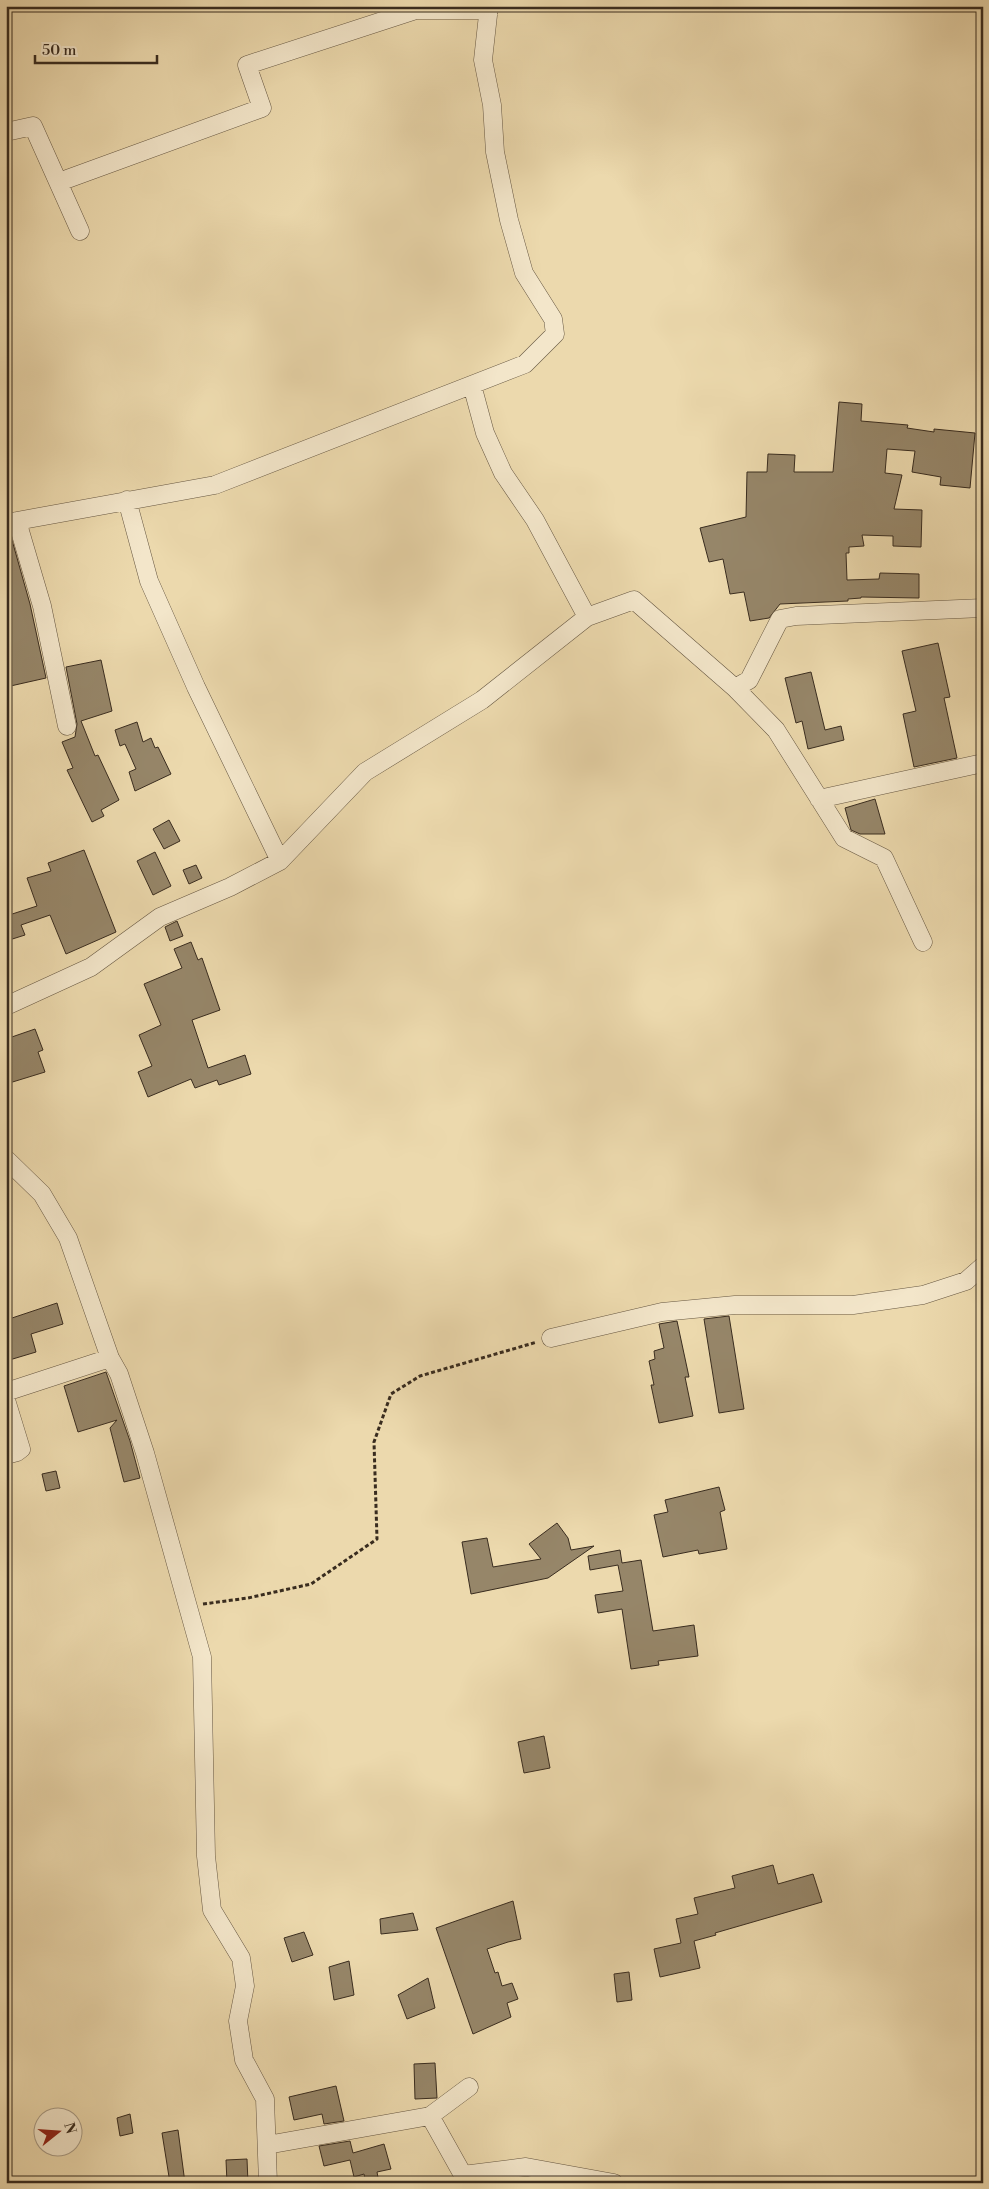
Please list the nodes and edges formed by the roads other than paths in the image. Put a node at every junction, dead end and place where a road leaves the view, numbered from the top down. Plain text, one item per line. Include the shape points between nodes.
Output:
1 (489, 8) edge
2 (6, 132) edge
3 (59, 182) junction
4 (80, 231) dead end
5 (472, 385) junction
6 (127, 500) junction
7 (12, 522) edge
8 (983, 608) edge
9 (587, 617) junction
10 (735, 688) junction
11 (67, 726) dead end
12 (983, 763) edge
13 (819, 799) junction
14 (280, 861) junction
15 (923, 942) dead end
16 (6, 1006) edge
17 (6, 1160) edge
18 (983, 1266) edge
19 (552, 1338) road end
20 (110, 1358) junction
21 (6, 1455) edge
22 (469, 2087) dead end
23 (430, 2116) junction
24 (267, 2145) junction
25 (466, 2179) edge
26 (268, 2183) edge
27 (614, 2183) edge

1 - 3 street via 416,10 247,65 262,108
1 - 5 street via 483,60 492,105 495,152 524,273 553,319 555,334 525,364
2 - 3 street via 33,126
3 - 4 street
5 - 6 street via 215,485
5 - 9 street via 485,433 503,473 535,520
6 - 7 street
6 - 14 street via 149,581
7 - 11 street via 42,606
8 - 10 street via 780,619 749,680
9 - 10 street via 634,600
9 - 14 street via 482,700 365,772
10 - 13 street via 776,730
12 - 13 street
13 - 15 street via 844,838 884,858
14 - 16 street via 160,917 91,967
17 - 20 street via 42,1194 68,1238
18 - 19 street via 966,1281 923,1295 853,1305 735,1305 662,1312
20 - 21 street via 9,1391 6,1400 21,1449
20 - 24 street via 119,1374 145,1453 202,1657 206,1856 212,1910 241,1958 245,1986 238,2021 244,2060 265,2098
22 - 23 street
23 - 24 street
23 - 25 street
24 - 26 street
25 - 27 street via 526,2167

